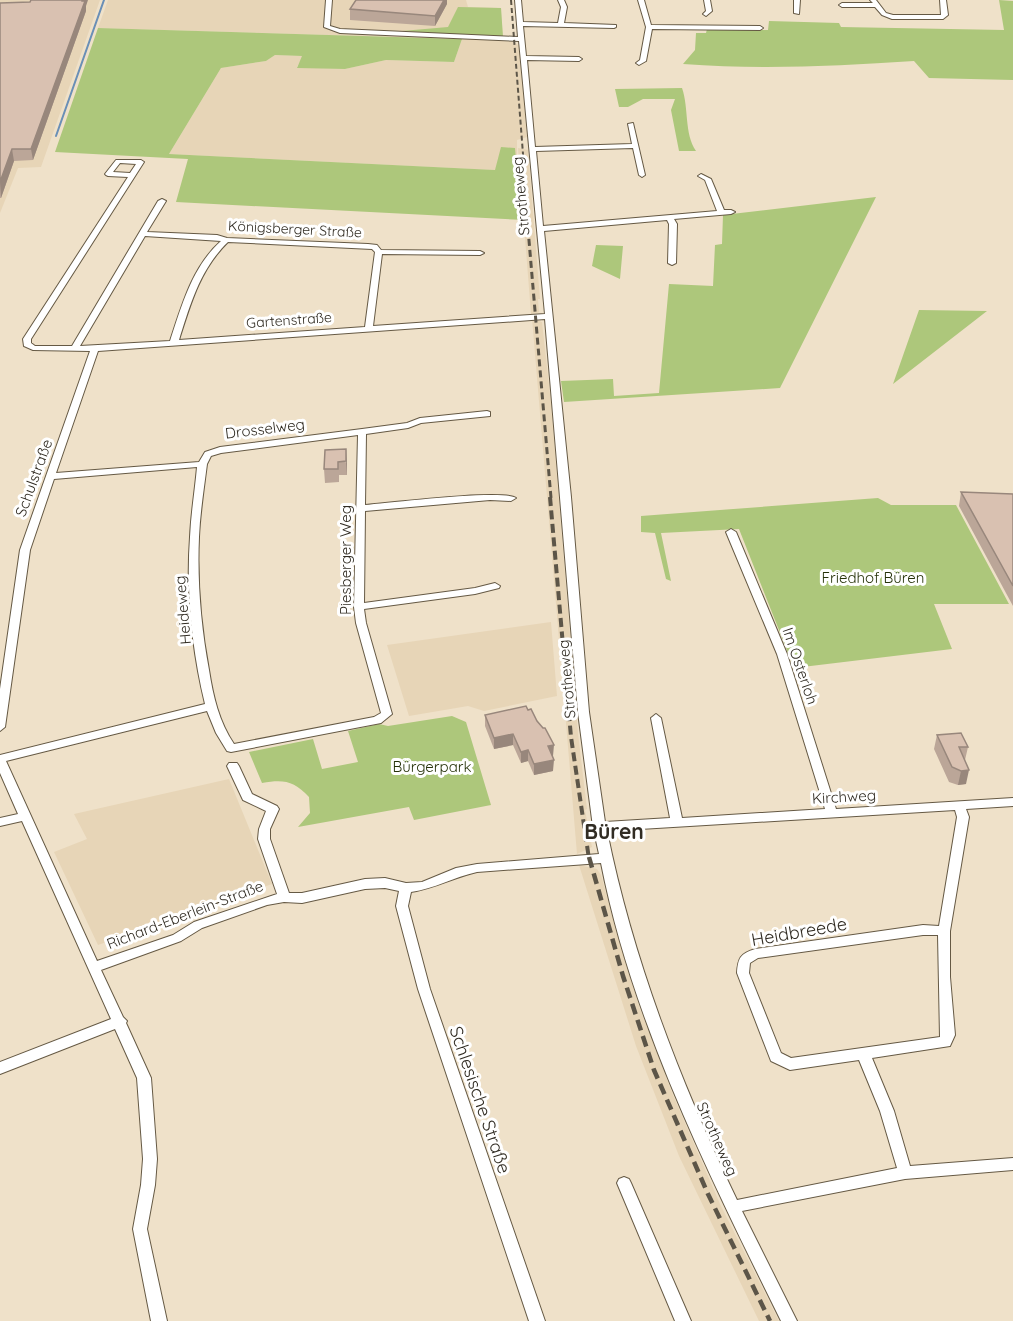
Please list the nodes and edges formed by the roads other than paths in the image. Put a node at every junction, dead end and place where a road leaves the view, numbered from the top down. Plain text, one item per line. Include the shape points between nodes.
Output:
1 (329, 0) edge
2 (518, 0) edge
3 (561, 0) edge
4 (641, 0) edge
5 (707, 0) edge
6 (797, 0) edge
7 (943, 0) edge
8 (875, 3) edge
9 (842, 5) dead end
10 (797, 13) dead end
11 (706, 14) dead end
12 (520, 24) junction
13 (561, 25) junction
14 (614, 26) dead end
15 (649, 27) junction
16 (760, 28) dead end
17 (521, 39) junction
18 (582, 49) dead end
19 (523, 58) junction
20 (639, 63) dead end
21 (631, 124) dead end
22 (635, 146) junction
23 (532, 148) junction
24 (642, 175) dead end
25 (132, 176) dead end
26 (701, 176) dead end
27 (162, 201) dead end
28 (731, 212) dead end
29 (721, 213) junction
30 (670, 218) junction
31 (539, 229) junction
32 (142, 234) junction
33 (226, 240) junction
34 (379, 252) junction
35 (480, 253) dead end
36 (672, 262) dead end
37 (547, 316) junction
38 (369, 328) junction
39 (174, 342) junction
40 (74, 349) junction
41 (95, 349) junction
42 (487, 414) dead end
43 (362, 432) junction
44 (202, 464) junction
45 (52, 476) junction
46 (511, 498) dead end
47 (362, 508) junction
48 (731, 532) dead end
49 (495, 586) dead end
50 (359, 607) junction
51 (211, 706) junction
52 (656, 718) dead end
53 (0, 727) edge
54 (231, 748) joint
55 (0, 760) edge
56 (233, 766) dead end
57 (1013, 802) edge
58 (959, 805) junction
59 (832, 813) junction
60 (26, 816) junction
61 (0, 822) edge
62 (677, 822) junction
63 (599, 827) junction
64 (606, 858) junction
65 (406, 888) junction
66 (284, 897) junction
67 (944, 932) junction
68 (95, 967) junction
69 (120, 1021) junction
70 (863, 1053) junction
71 (0, 1068) edge
72 (1013, 1164) edge
73 (905, 1173) junction
74 (624, 1183) dead end
75 (732, 1207) junction
76 (159, 1321) edge
77 (537, 1321) edge
78 (683, 1321) edge
79 (789, 1321) edge

1 - 17 street via 327,27 340,32
2 - 12 street, Strotheweg
3 - 13 street
4 - 15 street
5 - 11 street
6 - 10 street
7 - 8 street via 943,17 889,17
8 - 9 street
12 - 13 street
12 - 17 street, Strotheweg
13 - 14 street
15 - 16 street
15 - 20 street via 643,61
17 - 19 street, Strotheweg
18 - 19 street via 578,62
19 - 23 street, Strotheweg
21 - 22 street
22 - 23 street
22 - 24 street
23 - 31 street, Strotheweg
25 - 40 street, Gartenstraße via 27,339 33,348
26 - 29 street via 708,179
27 - 32 street
28 - 29 street
29 - 30 street
30 - 31 street
30 - 36 street
31 - 37 street, Strotheweg
32 - 33 street, Königsberger Straße
32 - 40 street
33 - 34 street, Königsberger Straße via 368,246
33 - 39 street via 218,246 196,282
34 - 35 street, Königsberger Straße
34 - 38 street
37 - 38 street, Gartenstraße
37 - 63 street, Strotheweg
38 - 39 street, Gartenstraße
39 - 41 street, Gartenstraße
40 - 41 street, Gartenstraße
41 - 45 street, Schulstraße
42 - 43 street, Drosselweg
43 - 44 street, Drosselweg via 220,450 208,454
43 - 47 street, Piesberger Weg
44 - 45 street, Drosselweg
44 - 51 street, Heideweg via 194,560 201,649
45 - 53 street, Schulstraße via 25,550
46 - 47 street
47 - 50 street, Piesberger Weg
48 - 59 street, Im Osterloh via 782,654
49 - 50 street
50 - 54 street, Piesberger Weg via 387,709 384,718
51 - 54 street, Heideweg
51 - 55 street
52 - 62 street
55 - 60 street
56 - 66 street via 247,797 273,809 264,832 265,841
57 - 58 street, Kirchweg
58 - 59 street, Kirchweg
58 - 67 street, Heidbreede via 963,817
59 - 62 street, Kirchweg
60 - 61 street
60 - 68 street
62 - 63 street, Kirchweg
63 - 64 street, Strotheweg
64 - 65 street, Richard-Eberlein-Straße via 477,868
64 - 75 street, Strotheweg via 648,1008 680,1094
65 - 66 street, Richard-Eberlein-Straße via 365,884 302,898
65 - 77 street, Schlesische Straße via 402,906 424,989
66 - 68 street, Richard-Eberlein-Straße via 198,925 177,938
67 - 70 street, Heidbreede via 948,1035 945,1041
67 - 70 street, Heidbreede via 923,930 755,954 744,961 743,973 776,1057 790,1064
68 - 69 street
69 - 71 street
69 - 76 street via 144,1078 150,1159 140,1228
70 - 73 street via 887,1110
72 - 73 street
73 - 75 street
74 - 78 street
75 - 79 street, Strotheweg

